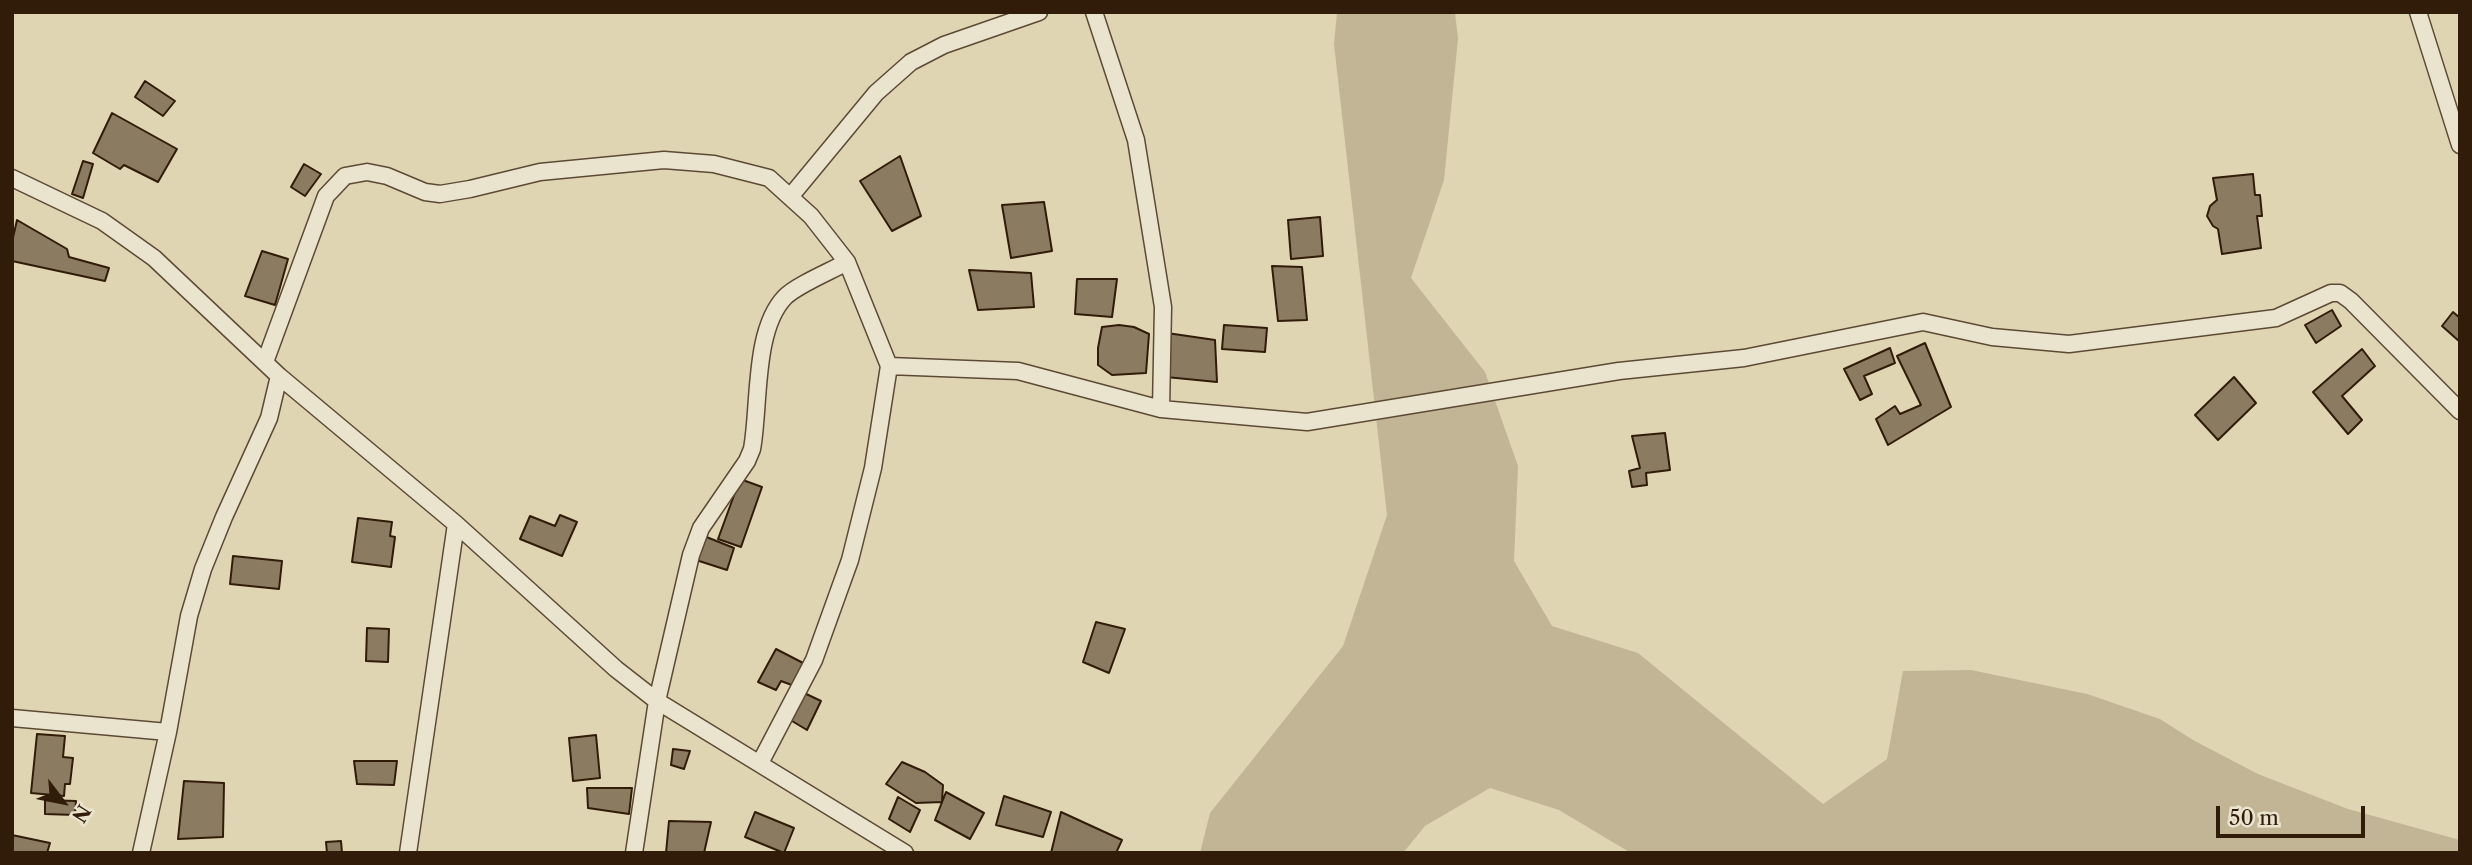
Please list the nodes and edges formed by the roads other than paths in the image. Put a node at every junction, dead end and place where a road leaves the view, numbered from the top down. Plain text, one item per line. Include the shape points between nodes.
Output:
1 (1040, 12) edge
2 (1094, 12) edge
3 (2418, 12) edge
4 (2460, 145) edge
5 (12, 178) edge
6 (790, 197) junction
7 (847, 262) junction
8 (265, 362) junction
9 (889, 366) junction
10 (279, 376) junction
11 (1161, 409) junction
12 (2460, 411) edge
13 (456, 524) junction
14 (657, 701) junction
15 (12, 718) edge
16 (168, 732) junction
17 (761, 764) junction
18 (141, 853) edge
19 (408, 853) edge
20 (634, 853) edge
21 (905, 853) edge

1 - 6 street via 944,45 911,62 876,93
2 - 11 street via 1136,140 1163,307
3 - 4 street
5 - 8 street via 102,221 154,258
6 - 7 street
6 - 8 street via 769,178 714,163 664,160 540,173 440,194 367,172 345,176 326,196
7 - 9 street
7 - 14 street via 787,294 768,326 752,449 701,528
8 - 10 street
9 - 11 street via 1018,371
9 - 17 street via 873,468 850,560 814,660
10 - 13 street
10 - 16 street via 269,418 202,569
11 - 12 street via 1307,422 1619,371 1744,358 1923,322 1992,337 2069,344 2276,318 2330,293 2340,293
13 - 14 street
13 - 19 street
14 - 17 street
14 - 20 street
15 - 16 street
16 - 18 street
17 - 21 street

